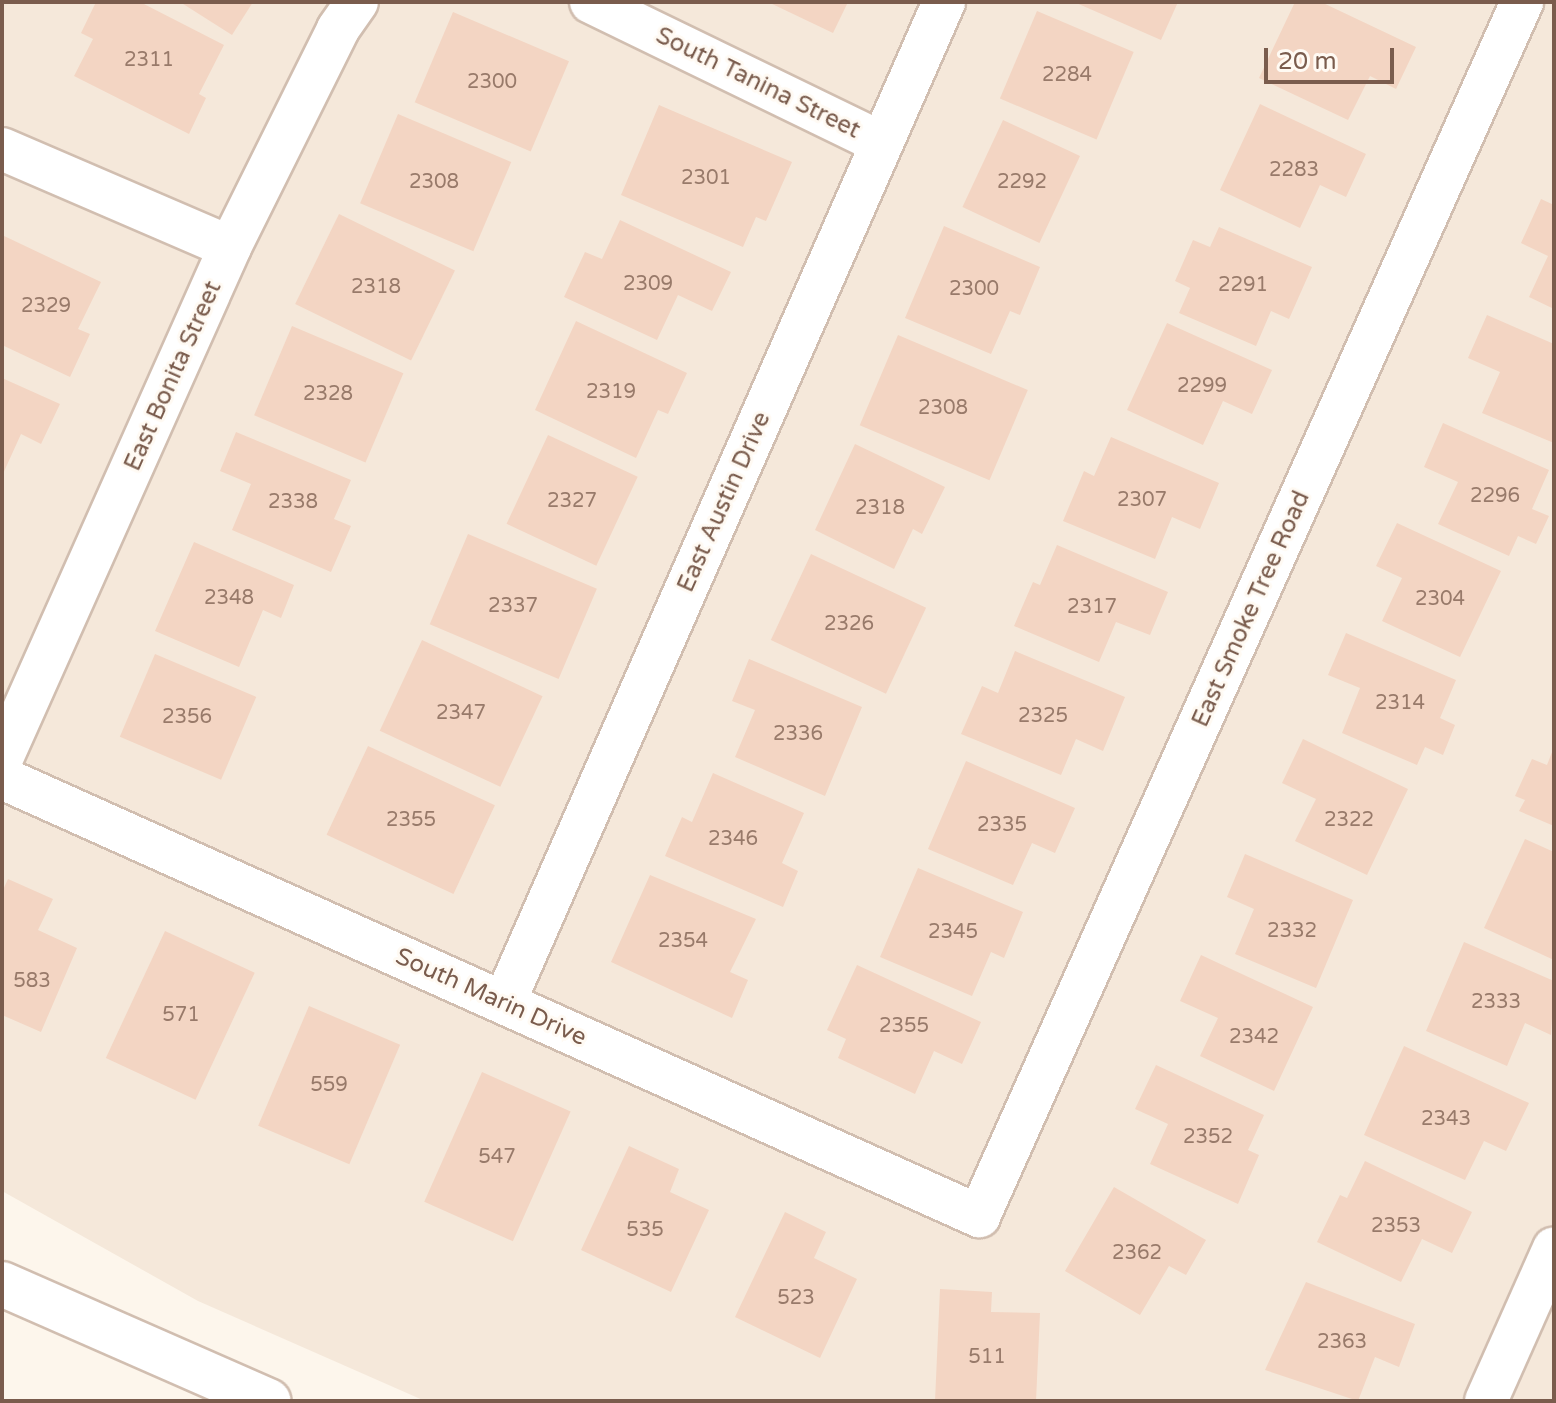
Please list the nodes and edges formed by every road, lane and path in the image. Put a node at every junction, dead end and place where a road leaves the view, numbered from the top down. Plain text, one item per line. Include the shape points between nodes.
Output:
1 (357, 2) edge
2 (591, 2) edge
3 (944, 2) edge
4 (1522, 2) edge
5 (882, 143) junction
6 (2, 149) edge
7 (230, 247) junction
8 (2, 758) edge
9 (2, 778) edge
10 (504, 1003) junction
11 (979, 1216) joint
12 (1554, 1248) edge
13 (2, 1284) edge
14 (268, 1401) edge
15 (1486, 1401) edge

1 - 7 street, East Bonita Street via 338,29
2 - 5 street, South Tanina Street
3 - 5 street, East Austin Drive
4 - 11 street, East Smoke Tree Road
5 - 10 street, East Austin Drive
6 - 7 street
7 - 8 street, East Bonita Street
9 - 10 street, South Marin Drive
10 - 11 street, South Marin Drive
12 - 15 street
13 - 14 main road

